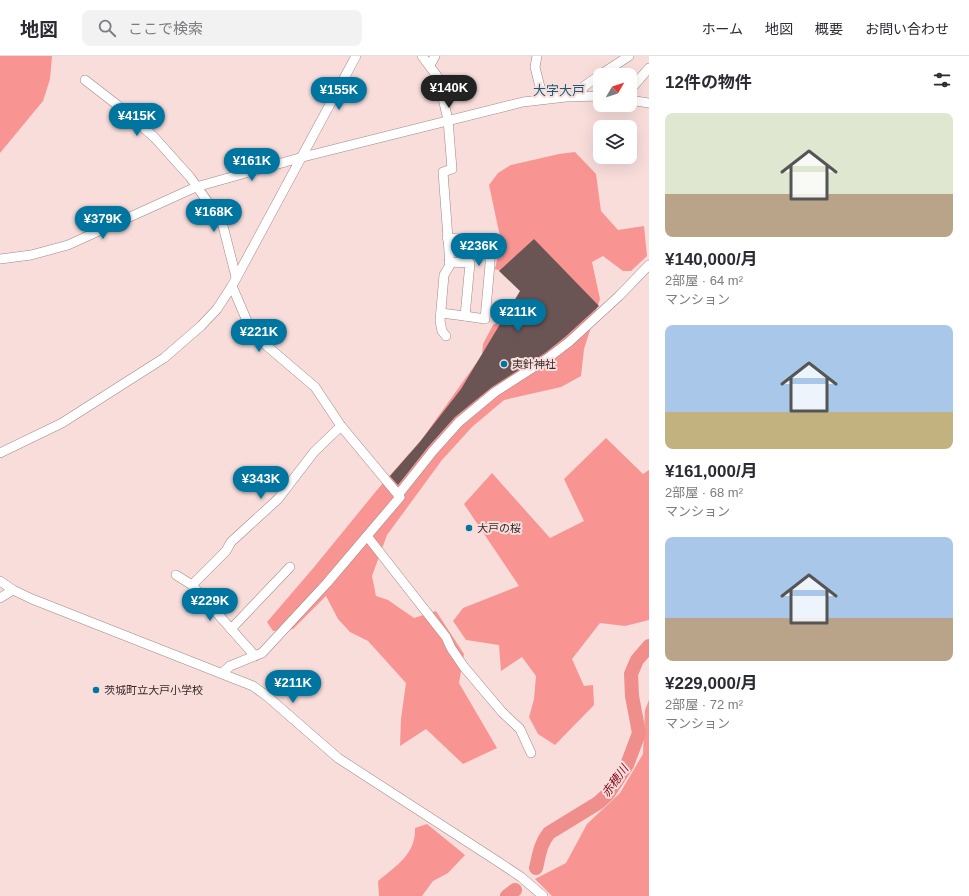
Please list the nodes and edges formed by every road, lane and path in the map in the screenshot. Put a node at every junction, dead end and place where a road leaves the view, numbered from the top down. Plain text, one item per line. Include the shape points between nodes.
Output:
1 (356, 56) edge
2 (422, 56) edge
3 (435, 56) edge
4 (537, 56) edge
5 (629, 56) edge
6 (430, 65) junction
7 (611, 68) edge
8 (649, 68) edge
9 (86, 80) dead end
10 (593, 80) edge
11 (637, 82) edge
12 (581, 96) junction
13 (593, 96) edge
14 (543, 99) junction
15 (637, 101) edge
16 (649, 103) edge
17 (448, 120) junction
18 (303, 157) junction
19 (196, 187) junction
20 (447, 238) junction
21 (0, 259) edge
22 (449, 262) junction
23 (649, 265) edge
24 (236, 277) junction
25 (232, 286) junction
26 (440, 313) junction
27 (465, 316) junction
28 (446, 336) dead end
29 (341, 426) junction
30 (0, 453) edge
31 (398, 495) junction
32 (367, 536) junction
33 (290, 567) dead end
34 (176, 575) dead end
35 (0, 581) edge
36 (192, 585) junction
37 (13, 590) junction
38 (0, 598) edge
39 (231, 629) junction
40 (255, 656) junction
41 (222, 673) junction
42 (531, 753) dead end
43 (543, 896) edge

1 - 18 street
2 - 6 street
3 - 6 street
4 - 14 street via 535,67
5 - 7 street
6 - 17 street via 437,76
8 - 11 street
9 - 19 street via 154,137 181,166
10 - 12 street via 583,87
12 - 13 street
12 - 14 street
14 - 17 street
15 - 16 street
17 - 18 street
17 - 20 street via 452,169 443,172
18 - 19 street
18 - 24 street
19 - 21 street via 68,245 31,255
19 - 24 street via 222,222
20 - 22 street
20 - 27 street via 490,241 485,319
22 - 26 street via 444,274
22 - 27 street via 470,264
23 - 31 street via 569,342 495,392 459,422
24 - 25 street
25 - 29 street via 247,321 261,341 315,387
25 - 30 street via 201,326 164,358 62,423
26 - 27 street
26 - 28 street via 442,331
29 - 31 street
29 - 36 street via 314,452 278,499 230,542 226,551
31 - 32 street via 400,497
32 - 40 street via 262,653
32 - 42 street via 446,637 464,667 520,729
33 - 39 street
34 - 36 street
35 - 37 street
36 - 39 street
37 - 38 street
37 - 41 street via 78,618
39 - 40 street
40 - 41 street via 230,666
41 - 43 street via 253,686 338,758 521,877

